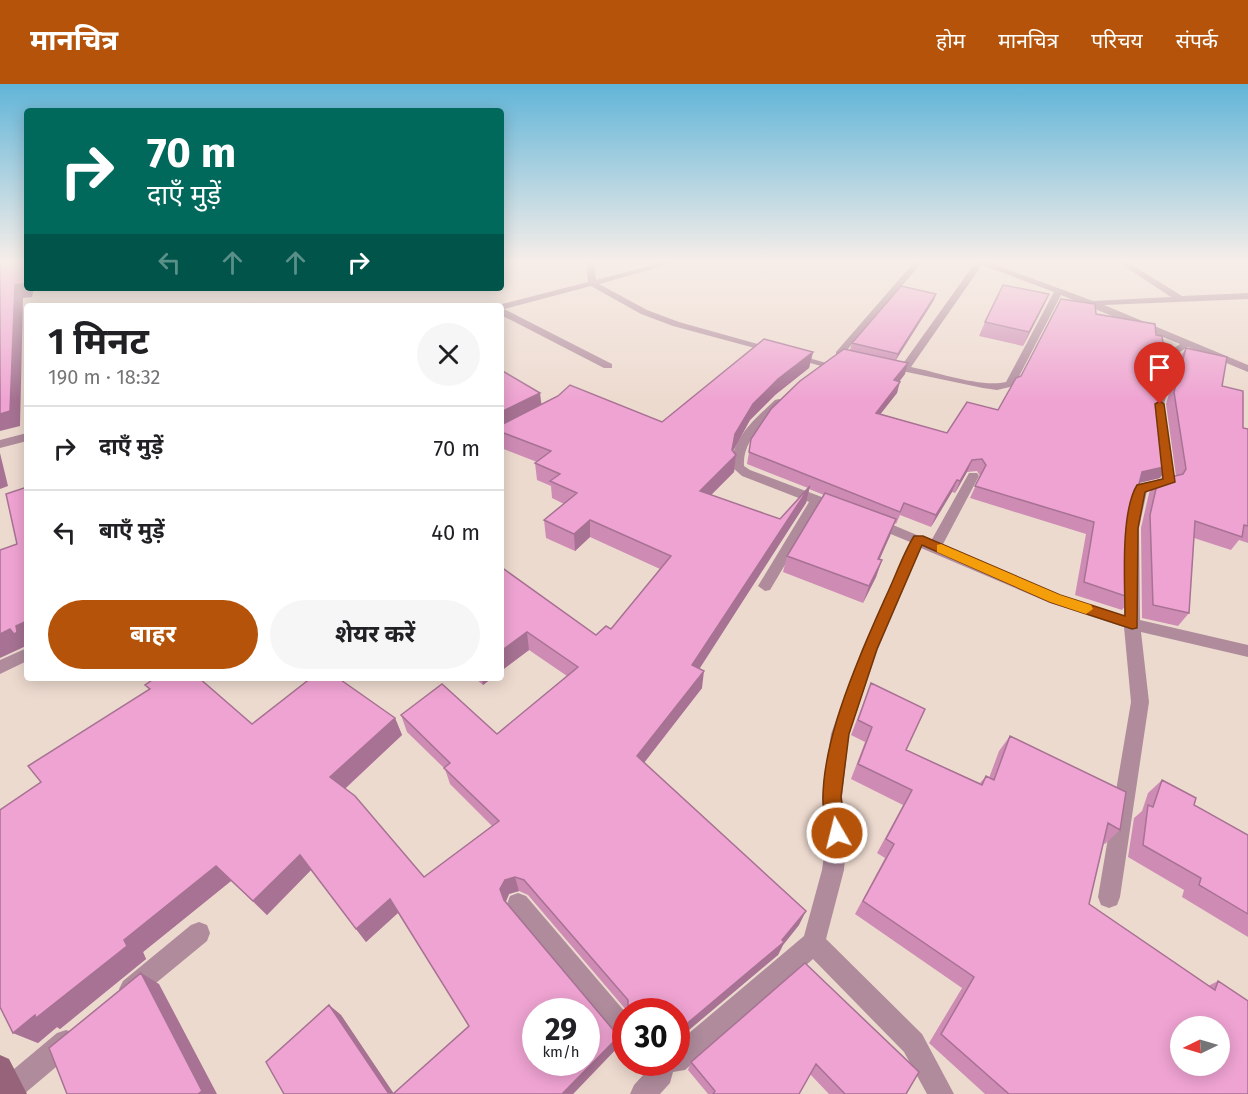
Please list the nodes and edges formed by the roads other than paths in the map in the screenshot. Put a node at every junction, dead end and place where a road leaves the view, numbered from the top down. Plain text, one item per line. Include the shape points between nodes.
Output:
1 (635, 307) edge
2 (882, 307) edge
3 (946, 307) edge
4 (1050, 307) edge
5 (1100, 307) edge
6 (504, 311) edge
7 (1186, 344) junction
8 (872, 361) edge
9 (825, 364) junction
10 (608, 366) dead end
11 (904, 369) junction
12 (1248, 369) edge
13 (810, 376) edge
14 (786, 394) edge
15 (24, 437) edge
16 (0, 444) edge
17 (973, 476) edge
18 (817, 500) junction
19 (927, 542) junction
20 (765, 586) dead end
21 (1132, 624) junction
22 (1248, 651) edge
23 (24, 655) edge
24 (0, 667) edge
25 (1110, 897) dead end
26 (519, 904) dead end
27 (199, 933) dead end
28 (814, 943) junction
29 (109, 1007) edge
30 (612, 1015) edge
31 (82, 1029) edge
32 (690, 1045) edge
33 (657, 1076) edge
34 (8, 1083) edge
35 (643, 1094) edge
36 (941, 1094) edge

1 - 9 street via 676,324
2 - 9 street via 844,355
3 - 11 street
4 - 11 street via 1010,384 997,387
5 - 7 street
6 - 10 street
7 - 12 street
7 - 21 street via 1173,352 1160,404 1169,482 1141,488 1132,528
8 - 11 street
9 - 13 street
14 - 18 street via 738,452 738,466 746,473
15 - 16 street
17 - 19 street
18 - 19 street
18 - 20 street
19 - 21 street via 1055,599
19 - 28 street via 870,649 840,734 832,797 837,833 833,870
21 - 22 street
21 - 25 street via 1140,702
23 - 24 street
26 - 30 street
27 - 29 street
28 - 32 street
28 - 36 street via 913,1043
31 - 34 street
33 - 35 street

